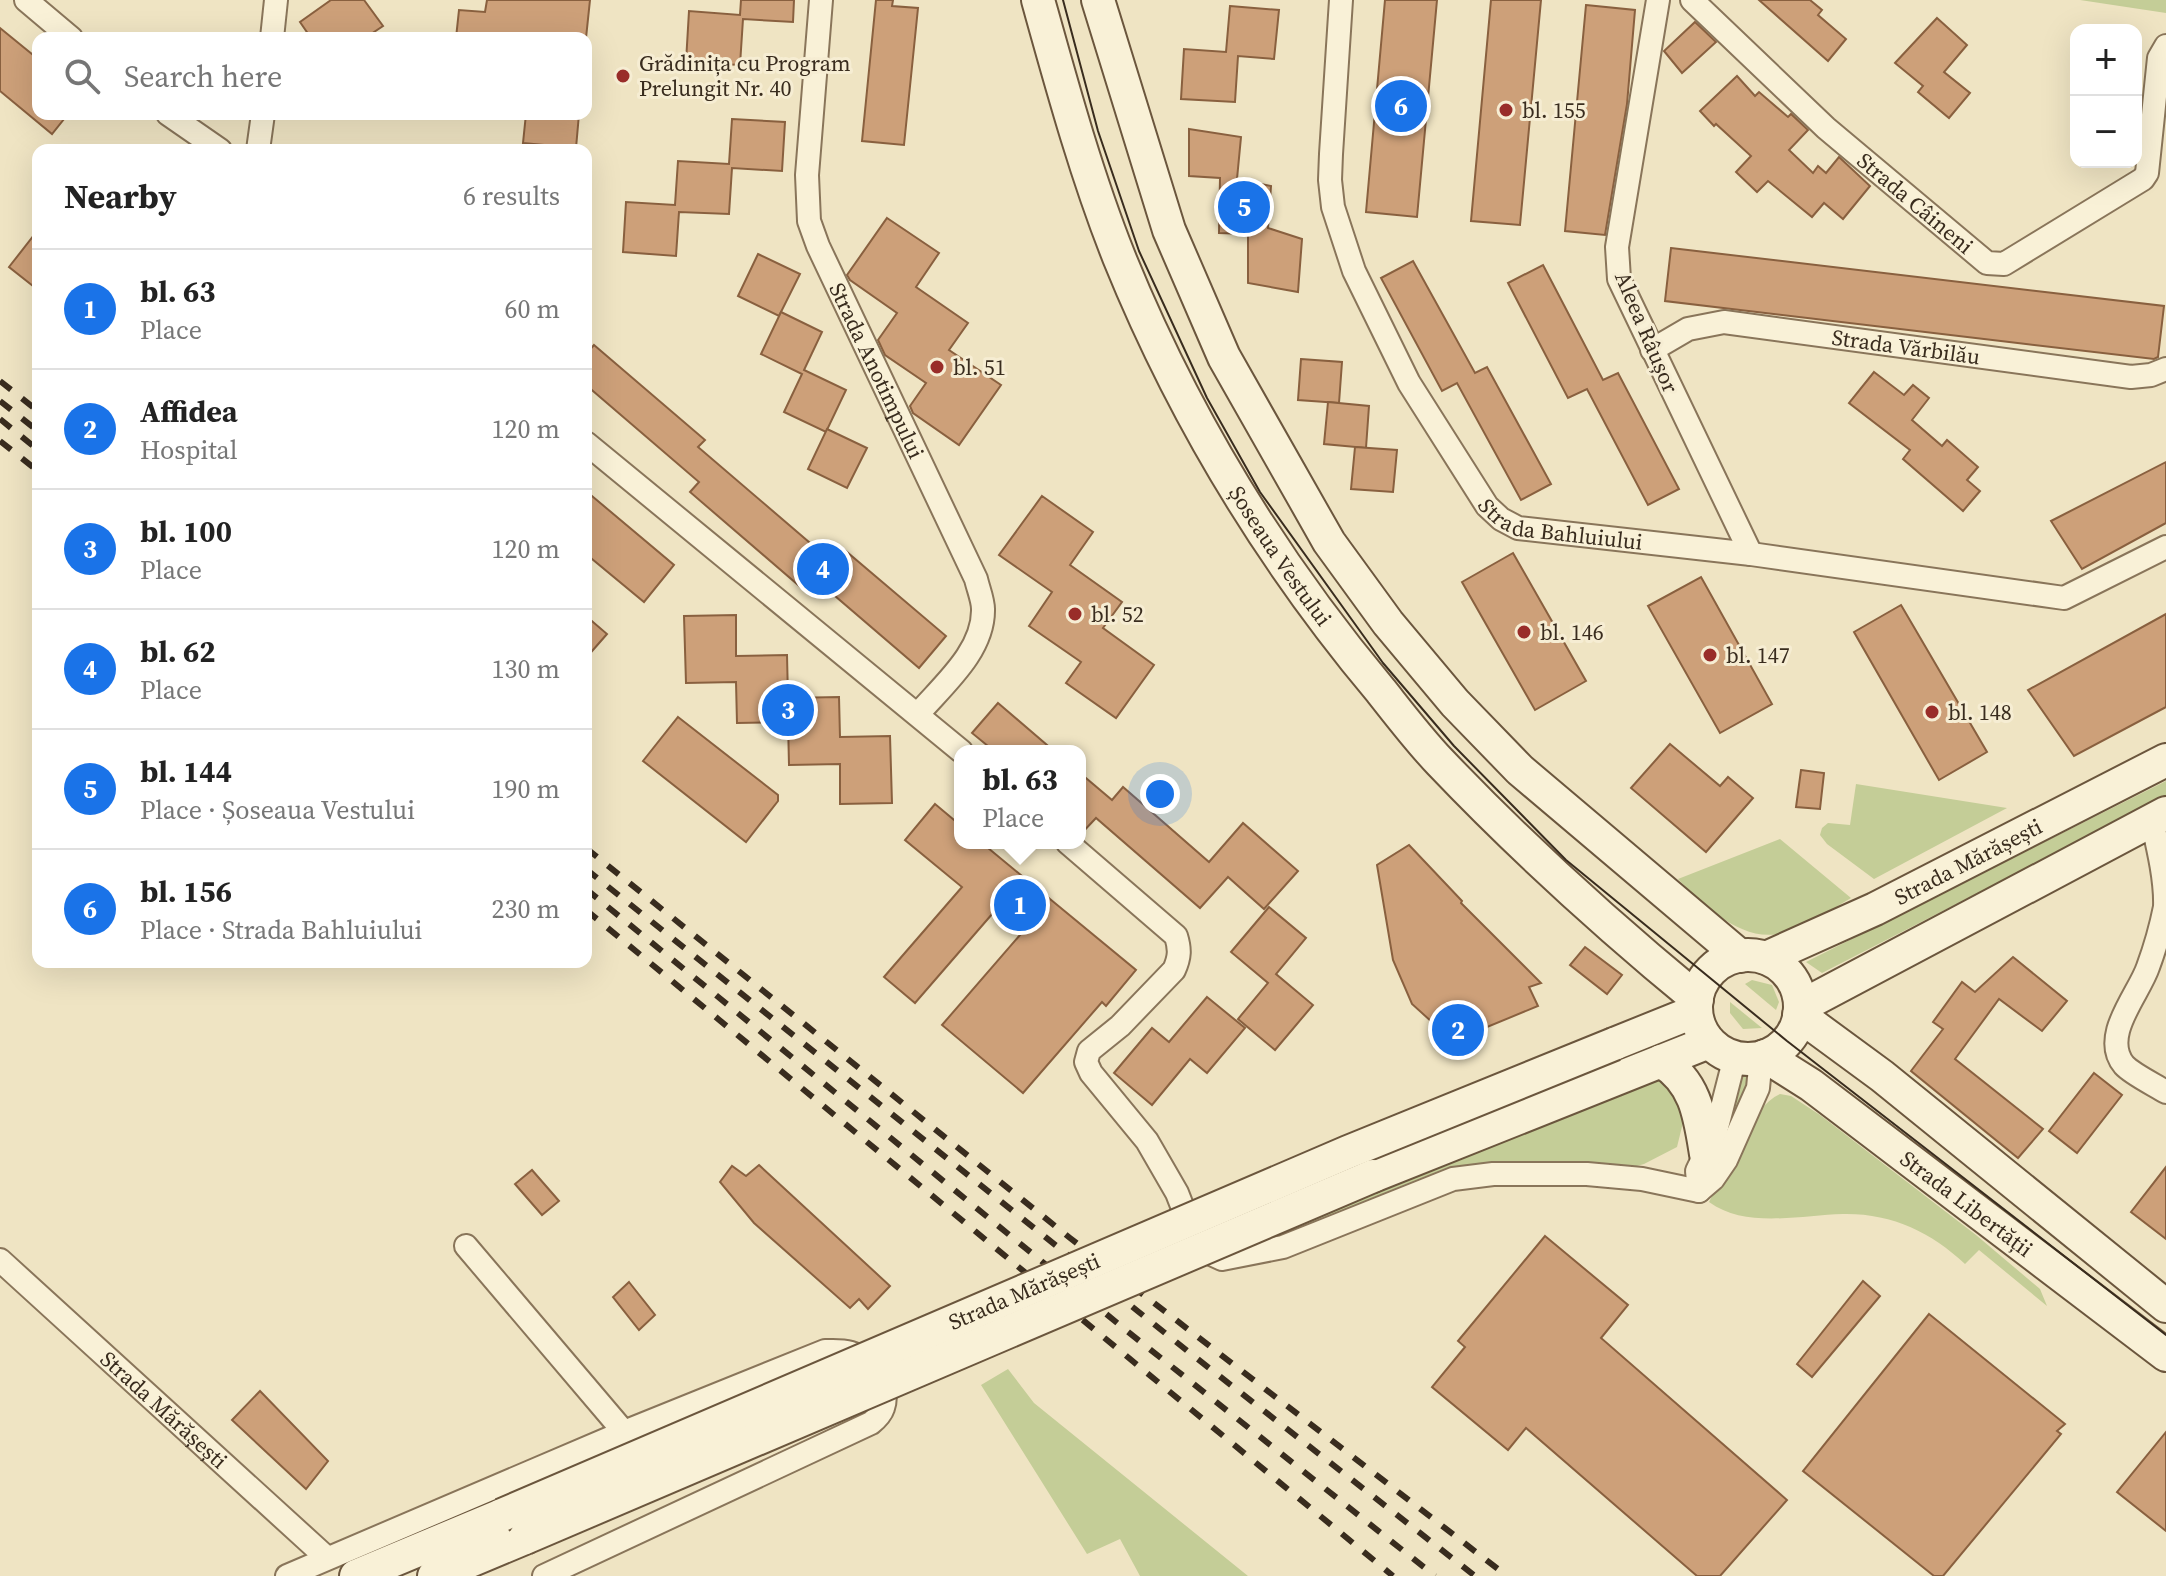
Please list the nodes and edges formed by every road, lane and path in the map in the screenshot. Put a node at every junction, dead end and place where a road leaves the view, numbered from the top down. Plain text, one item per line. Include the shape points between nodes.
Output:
1 (26, 0) edge
2 (276, 0) edge
3 (821, 0) edge
4 (1038, 0) edge
5 (1098, 0) edge
6 (1341, 0) edge
7 (1658, 0) edge
8 (1692, 0) edge
9 (64, 32) edge
10 (273, 32) edge
11 (2166, 46) edge
12 (177, 120) edge
13 (262, 120) edge
14 (211, 144) edge
15 (259, 144) edge
16 (1652, 350) junction
17 (2166, 369) edge
18 (592, 448) edge
19 (2166, 547) edge
20 (1751, 554) junction
21 (918, 714) junction
22 (954, 745) edge
23 (2166, 760) edge
24 (2159, 817) edge
25 (1075, 849) edge
26 (1753, 957) junction
27 (1696, 1005) junction
28 (1800, 1011) junction
29 (1742, 1053) junction
30 (1661, 1061) junction
31 (2166, 1092) edge
32 (1706, 1154) junction
33 (1699, 1191) junction
34 (466, 1246) dead end
35 (0, 1260) edge
36 (2166, 1306) edge
37 (2166, 1355) edge
38 (624, 1432) junction
39 (327, 1558) junction
40 (287, 1576) edge
41 (356, 1576) edge
42 (434, 1576) edge
43 (544, 1576) edge

1 - 9 street
2 - 10 street
3 - 21 street, Strada Anotimpului via 807,175 809,221 976,579 983,609 975,644
4 - 27 main road, Șoseaua Vestului via 1119,257 1225,474 1294,580 1438,760
5 - 26 main road via 1169,230 1224,357 1329,542 1388,623 1520,770
6 - 20 street, Strada Bahluiului via 1331,154 1333,207 1354,271 1409,383 1487,506 1518,528
7 - 16 street, Aleea Râușor via 1617,247 1619,279
8 - 11 street, Strada Câineni via 1826,128 1987,263 2004,264 2143,179 2159,58
12 - 14 street
13 - 15 street
16 - 17 street, Strada Vărbilău via 1688,329 1724,322 2131,377
16 - 20 street, Aleea Râușor
18 - 21 street
19 - 20 street, Strada Bahluiului via 2064,598
21 - 22 street
23 - 26 main road, Strada Mărășești via 1875,909
24 - 28 main road
24 - 31 street via 2166,904 2147,970 2119,1023 2118,1037 2124,1065
25 - 33 street via 1171,929 1180,948 1174,970 1089,1051 1086,1062 1147,1141 1177,1193 1195,1239 1209,1253 1222,1259 1283,1247 1453,1179 1587,1174
26 - 27 main road via 1727,959 1711,971 1700,986
26 - 28 main road via 1780,966 1791,977
27 - 29 main road, Șoseaua Vestului via 1698,1021
27 - 41 main road, Strada Mărășești, bridge
28 - 29 main road via 1787,1041
28 - 36 main road, Strada Libertății
29 - 30 main road, Strada Mărășești
29 - 32 street
29 - 33 street via 1758,1088 1726,1160
29 - 37 main road, Strada Libertății via 1811,1085
30 - 32 main road via 1693,1095
30 - 42 main road, Strada Mărășești, bridge via 1373,1176
32 - 33 street via 1697,1171
34 - 38 street
35 - 39 street, Strada Mărășești
38 - 39 street
38 - 43 street via 825,1351 857,1355 875,1372 885,1395 883,1411 871,1423
39 - 40 street

